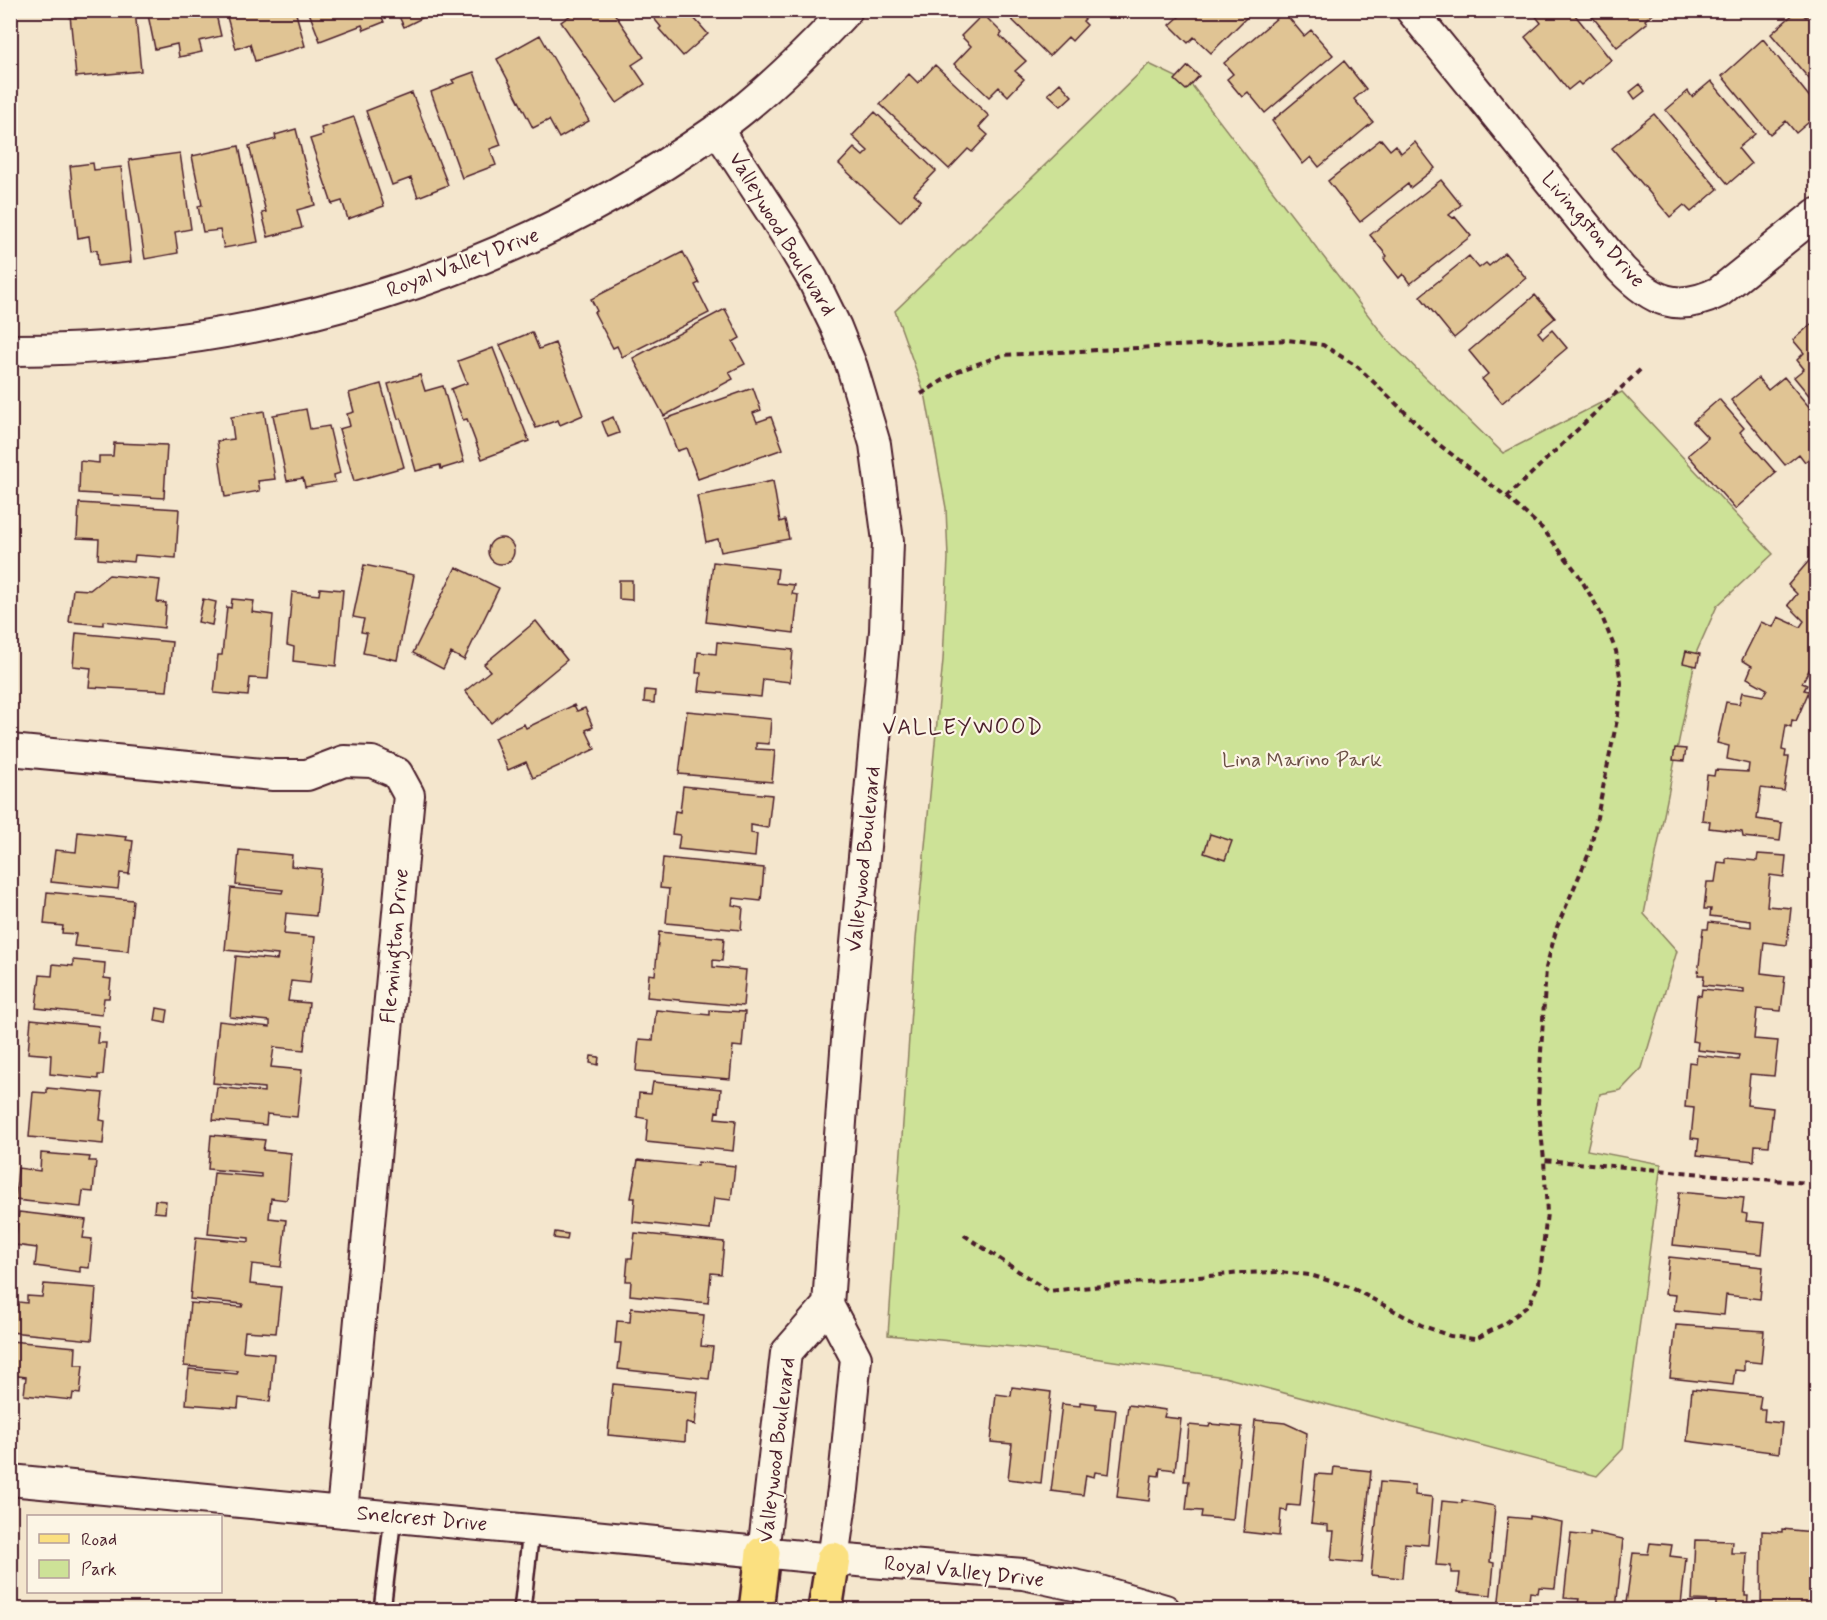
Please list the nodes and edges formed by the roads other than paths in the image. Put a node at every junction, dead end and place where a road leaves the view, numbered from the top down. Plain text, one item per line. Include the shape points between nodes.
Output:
1 (847, 10) edge
2 (1411, 10) edge
3 (717, 129) junction
4 (1816, 214) edge
5 (10, 350) edge
6 (10, 750) edge
7 (828, 1305) junction
8 (10, 1480) edge
9 (342, 1512) junction
10 (393, 1516) junction
11 (531, 1530) junction
12 (763, 1553) junction
13 (833, 1559) junction
14 (382, 1610) edge
15 (522, 1610) edge
16 (756, 1610) edge
17 (825, 1610) edge
18 (1165, 1610) edge

1 - 3 street, Royal Valley Drive via 766,89
2 - 4 street, Livingston Drive via 1622,269 1657,298 1678,304 1700,302 1719,292
3 - 5 street, Royal Valley Drive via 580,214 506,250 424,282 346,306 250,328 154,342
3 - 7 street, Valleywood Boulevard via 786,233 836,327 869,420 884,501 888,592 846,1051
6 - 9 street, Flemington Drive via 273,775 307,775 344,761 372,762 397,773 410,795
7 - 12 street, Valleywood Boulevard via 786,1353
7 - 13 street via 856,1358
8 - 9 street, Snelcrest Drive
9 - 10 street, Snelcrest Drive
10 - 11 street, Snelcrest Drive
10 - 14 lane
11 - 12 street, Snelcrest Drive
11 - 15 lane
12 - 13 street, Snelcrest Drive
12 - 16 main road, Valleywood Boulevard
13 - 17 main road
13 - 18 street, Royal Valley Drive via 1023,1574

